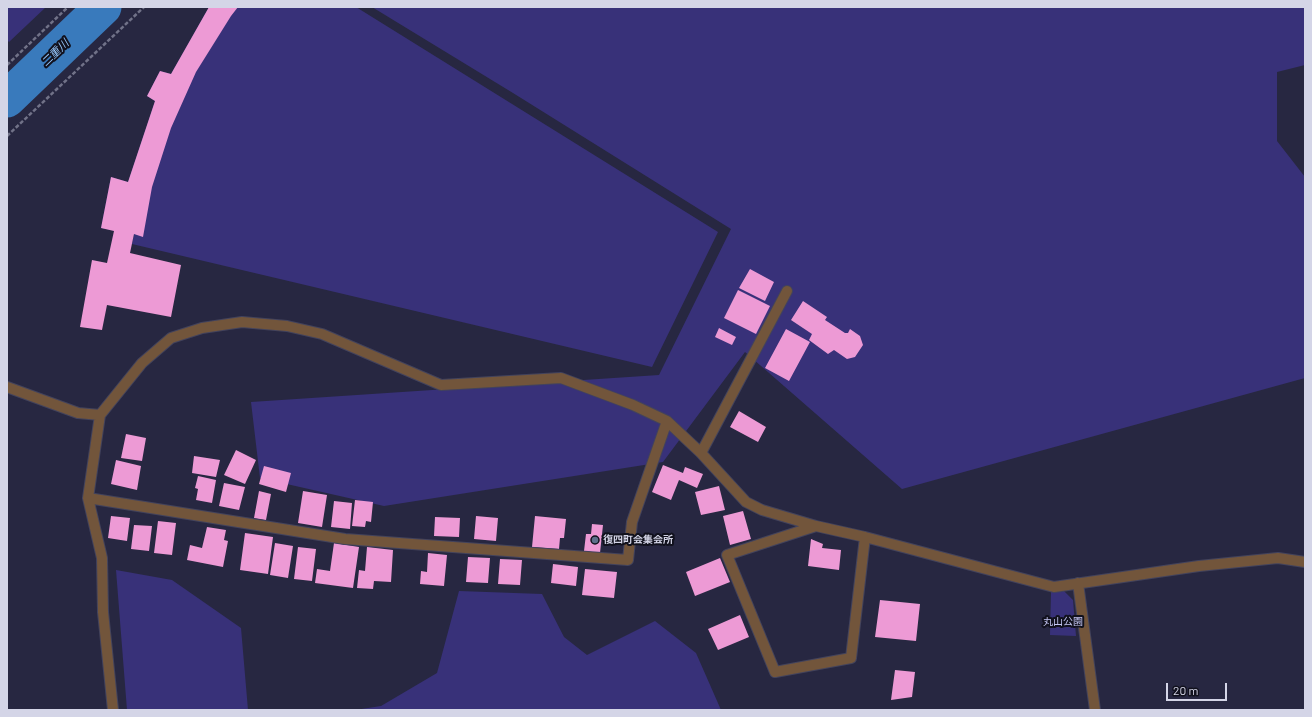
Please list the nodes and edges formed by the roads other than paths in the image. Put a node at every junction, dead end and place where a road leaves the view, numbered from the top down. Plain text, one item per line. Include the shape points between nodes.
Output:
1 (787, 291) dead end
2 (7, 387) edge
3 (100, 416) junction
4 (667, 421) junction
5 (701, 453) junction
6 (88, 498) junction
7 (816, 526) junction
8 (865, 537) junction
9 (1305, 562) edge
10 (1078, 583) junction
11 (113, 710) edge
12 (1095, 710) edge

1 - 5 street
2 - 3 street via 78,413
3 - 4 street via 142,363 171,338 202,328 242,322 287,326 322,334 441,385 561,378 633,405
3 - 6 street
4 - 5 street
4 - 6 street via 632,522 628,560 345,539
5 - 7 street via 746,502 762,510
6 - 11 street via 102,558 103,612
7 - 8 street
7 - 8 street via 727,555 775,672 851,658
8 - 10 street via 1054,587
9 - 10 street via 1278,558
10 - 12 street

